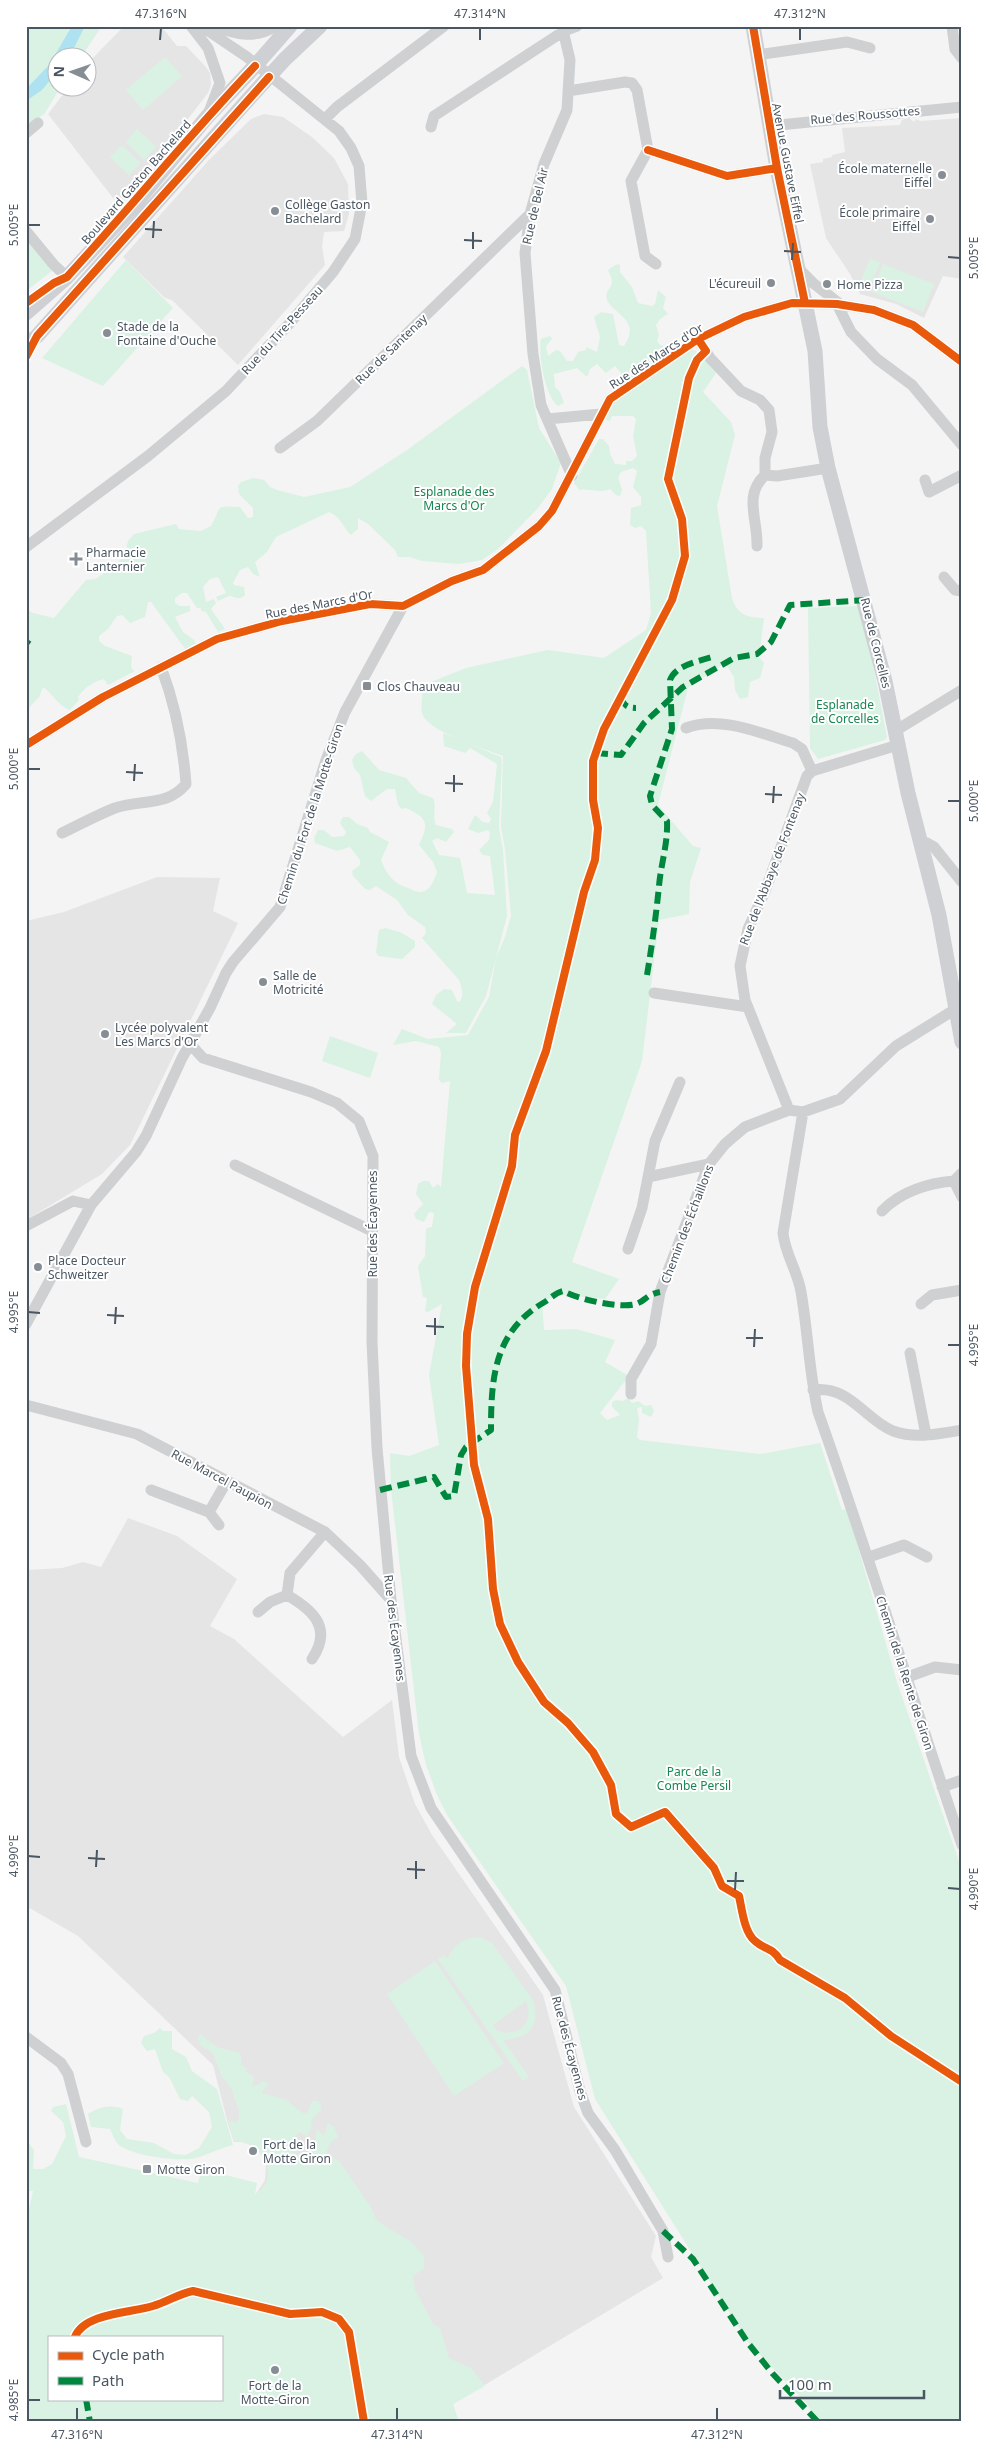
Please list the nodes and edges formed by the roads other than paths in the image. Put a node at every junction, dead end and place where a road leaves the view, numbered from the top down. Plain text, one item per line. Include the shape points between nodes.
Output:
1 (191, 26) edge
2 (201, 26) edge
3 (215, 26) edge
4 (276, 26) edge
5 (290, 26) edge
6 (320, 26) edge
7 (444, 26) edge
8 (577, 26) edge
9 (753, 26) edge
10 (952, 26) edge
11 (563, 29) edge
12 (870, 48) dead end
13 (757, 54) junction
14 (962, 58) edge
15 (256, 66) junction
16 (269, 76) junction
17 (568, 91) junction
18 (962, 107) edge
19 (207, 117) junction
20 (325, 119) junction
21 (38, 122) dead end
22 (769, 126) junction
23 (431, 127) dead end
24 (26, 132) edge
25 (648, 150) junction
26 (777, 168) junction
27 (530, 214) junction
28 (26, 230) edge
29 (526, 240) junction
30 (498, 245) junction
31 (656, 264) dead end
32 (797, 267) junction
33 (67, 277) junction
34 (800, 298) junction
35 (838, 304) junction
36 (26, 313) edge
37 (698, 339) junction
38 (32, 340) edge
39 (26, 357) edge
40 (962, 362) edge
41 (600, 414) junction
42 (547, 419) junction
43 (962, 445) edge
44 (280, 448) dead end
45 (828, 468) junction
46 (765, 475) junction
47 (962, 475) edge
48 (572, 476) junction
49 (925, 480) dead end
50 (26, 546) edge
51 (757, 546) dead end
52 (944, 577) dead end
53 (962, 591) edge
54 (403, 606) junction
55 (161, 667) junction
56 (962, 690) edge
57 (686, 728) dead end
58 (896, 738) junction
59 (26, 745) edge
60 (812, 771) junction
61 (62, 833) dead end
62 (920, 844) junction
63 (962, 882) edge
64 (654, 994) dead end
65 (748, 1007) junction
66 (954, 1010) junction
67 (962, 1042) edge
68 (190, 1044) junction
69 (680, 1082) dead end
70 (789, 1110) junction
71 (803, 1112) junction
72 (235, 1164) dead end
73 (709, 1164) junction
74 (648, 1177) junction
75 (958, 1177) edge
76 (962, 1197) edge
77 (92, 1204) junction
78 (882, 1211) dead end
79 (26, 1226) edge
80 (372, 1231) junction
81 (628, 1249) dead end
82 (962, 1290) edge
83 (921, 1304) dead end
84 (27, 1321) edge
85 (910, 1354) dead end
86 (813, 1390) junction
87 (631, 1394) dead end
88 (26, 1405) edge
89 (962, 1430) edge
90 (926, 1435) junction
91 (228, 1481) junction
92 (151, 1490) dead end
93 (210, 1512) junction
94 (219, 1525) dead end
95 (324, 1532) junction
96 (869, 1557) junction
97 (926, 1557) dead end
98 (286, 1595) junction
99 (391, 1600) junction
100 (258, 1612) dead end
101 (312, 1659) dead end
102 (962, 1670) edge
103 (906, 1678) junction
104 (962, 1780) edge
105 (942, 1787) junction
106 (962, 1845) edge
107 (26, 2037) edge
108 (86, 2142) dead end
109 (668, 2258) dead end

1 - 19 street via 208,48 220,83
2 - 15 street, Rue du Tire-Pesseau
3 - 4 street via 248,36
5 - 15 main road, Boulevard Gaston Bachelard
6 - 16 main road
7 - 20 street
8 - 11 street
9 - 13 main road, Avenue Gustave Eiffel
10 - 14 street via 955,48
11 - 17 street, Rue de Bel Air via 570,60
11 - 23 street via 434,116
12 - 13 street via 847,42
13 - 22 main road, Avenue Gustave Eiffel
15 - 16 street, Rue du Tire-Pesseau
15 - 19 main road, Boulevard Gaston Bachelard
16 - 20 street, Rue du Tire-Pesseau
16 - 38 main road
17 - 25 street via 632,83 637,90
17 - 27 street, Rue de Bel Air via 567,110 544,164
18 - 22 street, Rue des Roussottes
19 - 33 main road, Boulevard Gaston Bachelard
20 - 50 street, Rue du Tire-Pesseau via 339,131 359,166 362,203 355,239 333,272 226,391 148,456
21 - 24 street
22 - 26 main road, Avenue Gustave Eiffel
25 - 26 street via 727,176
25 - 31 street via 631,181 645,256
26 - 32 main road, Avenue Gustave Eiffel
27 - 29 street, Rue de Bel Air
27 - 30 street, Rue de Santenay
28 - 33 street
29 - 30 street via 506,241
29 - 42 street, Rue de Bel Air via 533,354 541,405
30 - 44 street, Rue de Santenay via 317,421
32 - 34 main road, Avenue Gustave Eiffel
32 - 35 street
33 - 36 main road, Boulevard Gaston Bachelard
34 - 35 street, Rue des Marcs d'Or
34 - 37 street, Rue des Marcs d'Or via 744,317
34 - 45 main road, Rue de Corcelles via 815,351 820,428
35 - 40 street, Rue des Marcs d'Or via 874,310 900,319
35 - 43 street via 851,332 877,359 912,385
37 - 41 street, Rue des Marcs d'Or via 623,388
37 - 46 street via 710,358 741,391 760,400 769,410 772,432
38 - 39 main road
41 - 42 street
41 - 48 street, Rue des Marcs d'Or
42 - 48 street, Rue de Bel Air
45 - 46 street
45 - 58 main road, Rue de Corcelles via 866,600
46 - 51 street via 752,495
47 - 49 street via 931,497
48 - 54 street, Rue des Marcs d'Or via 552,511 539,526 483,570
52 - 53 street via 954,590
54 - 55 street, Rue des Marcs d'Or via 370,604 282,621 217,639
54 - 68 street, Chemin du Fort de la Motte-Giron via 344,712 280,907 233,962
55 - 59 street, Rue des Marcs d'Or via 103,697
55 - 61 street via 172,696 186,784 177,794 164,800 147,800 115,808
56 - 58 street
57 - 60 street via 696,724 723,724 793,743 802,749
58 - 60 street
58 - 62 main road, Rue de Corcelles
60 - 65 street, Rue de l'Abbaye de Fontenay via 804,782 790,828 745,939 740,972
62 - 63 street via 939,851
62 - 66 main road, Rue de Corcelles via 940,924
64 - 65 street
65 - 70 street, Rue de l'Abbaye de Fontenay
66 - 67 main road, Rue de Corcelles
66 - 71 street, Chemin des Échaillons via 896,1046 840,1098
68 - 77 street, Chemin du Fort de la Motte-Giron via 146,1136
68 - 80 street, Rue des Écayennes via 203,1058 311,1092 337,1103 359,1121 372,1156
69 - 74 street via 655,1141
70 - 71 street, Chemin des Échaillons
70 - 73 street, Chemin des Échaillons via 746,1127 725,1144
71 - 86 street, Chemin de la Rente de Giron via 783,1233 801,1291
72 - 80 street
73 - 74 street
73 - 87 street, Chemin des Échaillons via 660,1292 651,1344 632,1379
74 - 81 street via 642,1208
75 - 76 street
75 - 78 street via 894,1199
77 - 79 street via 73,1201
77 - 84 street, Chemin du Fort de la Motte-Giron
80 - 99 street, Rue des Écayennes via 372,1342 377,1448
82 - 83 street via 932,1295
85 - 90 street
86 - 90 street via 829,1391 852,1400 893,1431
86 - 96 street, Chemin de la Rente de Giron
88 - 91 street, Rue Marcel Paupion via 137,1434
89 - 90 street
91 - 93 street
91 - 95 street, Rue Marcel Paupion
92 - 93 street
93 - 94 street
95 - 98 street via 290,1573
95 - 99 street, Rue Marcel Paupion
96 - 97 street via 904,1545
96 - 103 street, Chemin de la Rente de Giron
98 - 100 street
98 - 101 street via 305,1605 319,1626 321,1639
99 - 109 street, Rue des Écayennes via 411,1756 431,1808 555,1990 588,2113 615,2150 663,2231
102 - 103 street via 935,1667
103 - 105 street, Chemin de la Rente de Giron
104 - 105 street
105 - 106 street, Chemin de la Rente de Giron
107 - 108 street via 60,2063 68,2074

